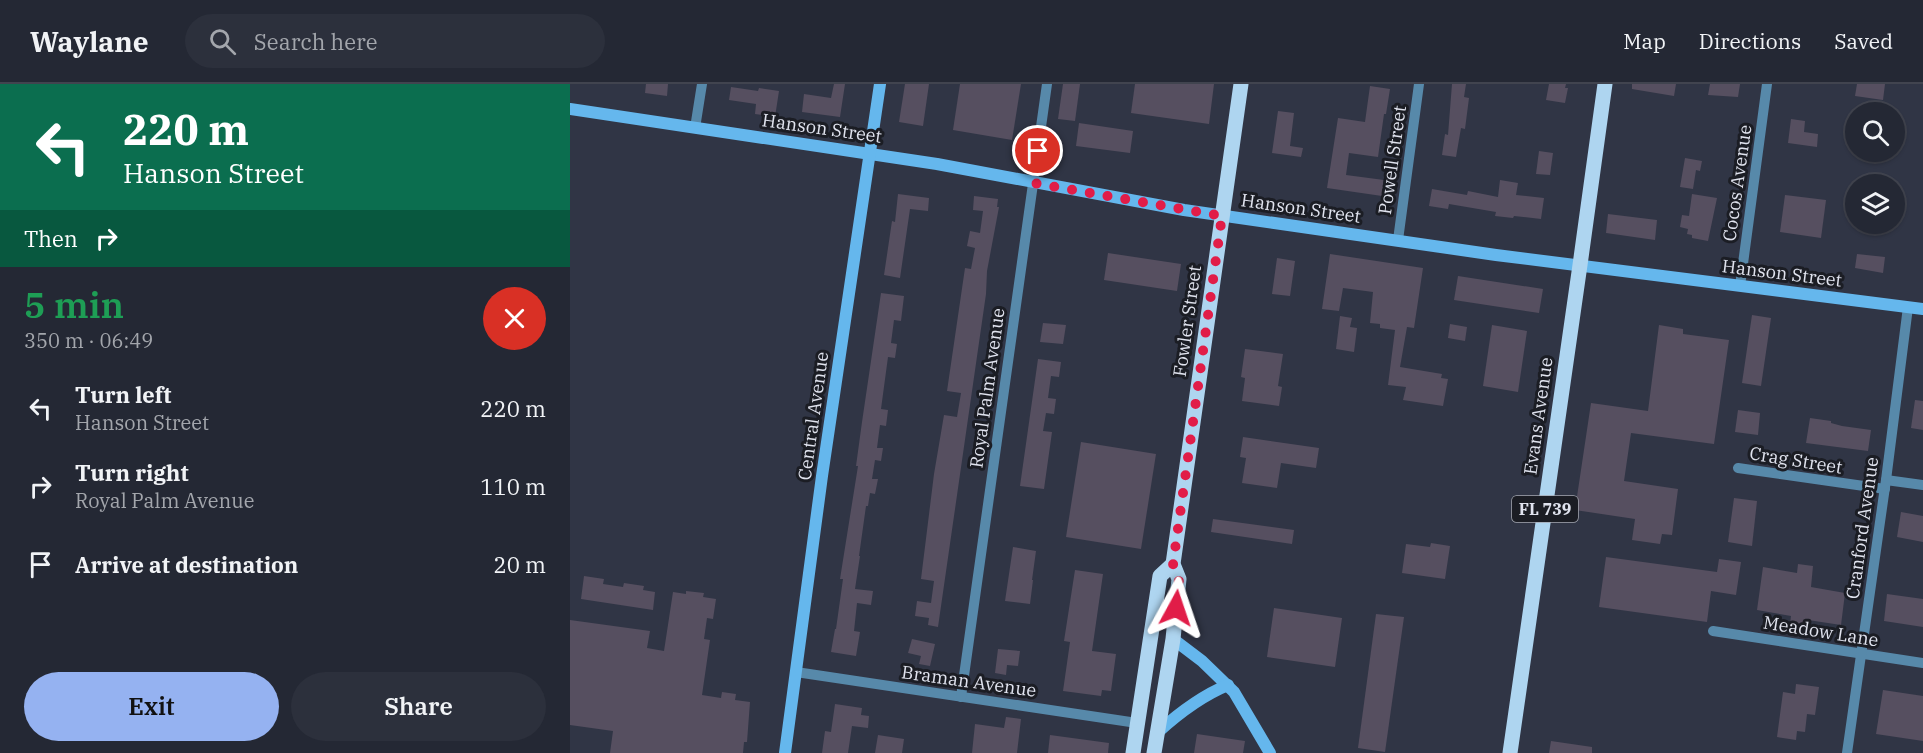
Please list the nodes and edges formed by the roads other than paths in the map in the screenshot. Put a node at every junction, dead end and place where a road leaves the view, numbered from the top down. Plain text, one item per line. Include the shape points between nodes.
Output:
1 (702, 84) edge
2 (880, 84) edge
3 (1047, 84) edge
4 (1241, 84) edge
5 (1419, 84) edge
6 (1605, 84) edge
7 (1767, 84) edge
8 (570, 109) edge
9 (695, 128) junction
10 (870, 154) junction
11 (1033, 183) junction
12 (1222, 216) junction
13 (1398, 240) junction
14 (1581, 265) junction
15 (1740, 286) junction
16 (1908, 307) junction
17 (1923, 309) edge
18 (1738, 468) dead end
19 (1885, 484) junction
20 (1923, 485) edge
21 (1173, 564) junction
22 (1156, 605) junction
23 (1713, 631) dead end
24 (1173, 639) junction
25 (1861, 654) junction
26 (1923, 663) edge
27 (796, 672) junction
28 (1228, 685) junction
29 (961, 697) junction
30 (1137, 723) junction
31 (1158, 732) junction
32 (785, 753) edge
33 (1133, 753) edge
34 (1144, 753) edge
35 (1154, 753) edge
36 (1270, 753) edge
37 (1510, 753) edge
38 (1847, 753) edge

1 - 9 street
2 - 10 street, Central Avenue
3 - 11 street, Royal Palm Avenue
4 - 12 main road, Fowler Street
5 - 13 street, Powell Street
6 - 14 main road, Evans Avenue / FL 739
7 - 15 street, Cocos Avenue
8 - 9 street, Hanson Street
9 - 10 street, Hanson Street
10 - 11 street, Hanson Street
10 - 27 street, Central Avenue
11 - 12 street, Hanson Street
11 - 29 street, Royal Palm Avenue
12 - 13 street, Hanson Street
12 - 21 main road, Fowler Street
13 - 14 street, Hanson Street
14 - 15 street, Hanson Street
14 - 37 main road, Evans Avenue / FL 739
15 - 16 street, Hanson Street
16 - 17 street, Hanson Street
16 - 19 street, Cranford Avenue
18 - 19 street, Crag Street
19 - 20 street, Crag Street
19 - 25 street, Cranford Avenue
21 - 22 main road, Fowler Street via 1160,576
21 - 24 main road, Fowler Street via 1179,579
22 - 24 main road
22 - 30 main road, Fowler Street
23 - 25 street, Meadow Lane
24 - 28 street
24 - 31 main road, Fowler Street
25 - 26 street, Meadow Lane
25 - 38 street, Cranford Avenue
27 - 29 street, Braman Avenue
27 - 32 street, Central Avenue
28 - 31 street via 1208,693
28 - 36 street
29 - 30 street, Braman Avenue
30 - 33 main road, Fowler Street
30 - 34 main road via 1145,741
31 - 35 main road, Fowler Street

